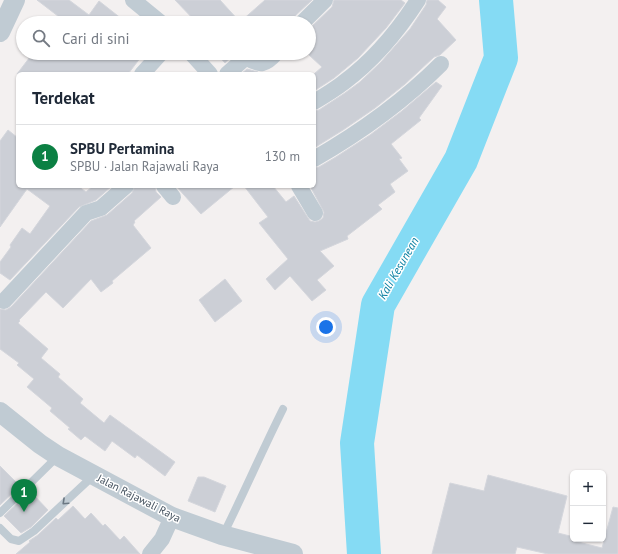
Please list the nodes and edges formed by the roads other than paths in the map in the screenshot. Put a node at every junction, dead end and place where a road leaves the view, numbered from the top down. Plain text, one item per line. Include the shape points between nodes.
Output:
1 (15, 0) edge
2 (133, 0) edge
3 (324, 0) edge
4 (418, 0) edge
5 (152, 16) edge
6 (309, 16) edge
7 (1, 26) edge
8 (155, 60) edge
9 (197, 60) edge
10 (243, 60) edge
11 (251, 60) edge
12 (269, 60) edge
13 (441, 64) dead end
14 (144, 72) edge
15 (208, 72) edge
16 (229, 72) edge
17 (316, 101) edge
18 (316, 158) edge
19 (124, 188) edge
20 (300, 188) edge
21 (315, 213) dead end
22 (4, 301) dead end
23 (283, 409) dead end
24 (0, 413) edge
25 (58, 456) junction
26 (93, 475) junction
27 (0, 513) edge
28 (172, 517) junction
29 (0, 528) edge
30 (222, 535) junction
31 (250, 548) edge
32 (150, 554) edge
33 (294, 554) edge

1 - 7 street
2 - 5 street
3 - 6 street
4 - 17 street via 394,34 374,56 344,83
8 - 14 street
9 - 15 street
10 - 16 street
11 - 12 street via 262,64
13 - 18 street via 392,109
19 - 22 street via 101,208 86,213
20 - 21 street
23 - 30 lane
24 - 25 street, Jalan Rajawali Raya
25 - 26 street, Jalan Rajawali Raya
25 - 27 lane
26 - 28 street, Jalan Rajawali Raya
26 -> 29 lane via 19,542
28 - 30 street, Jalan Rajawali Raya
28 - 32 street via 162,538
30 - 31 street, Jalan Rajawali Raya
31 - 33 street, Jalan Rajawali Raya

